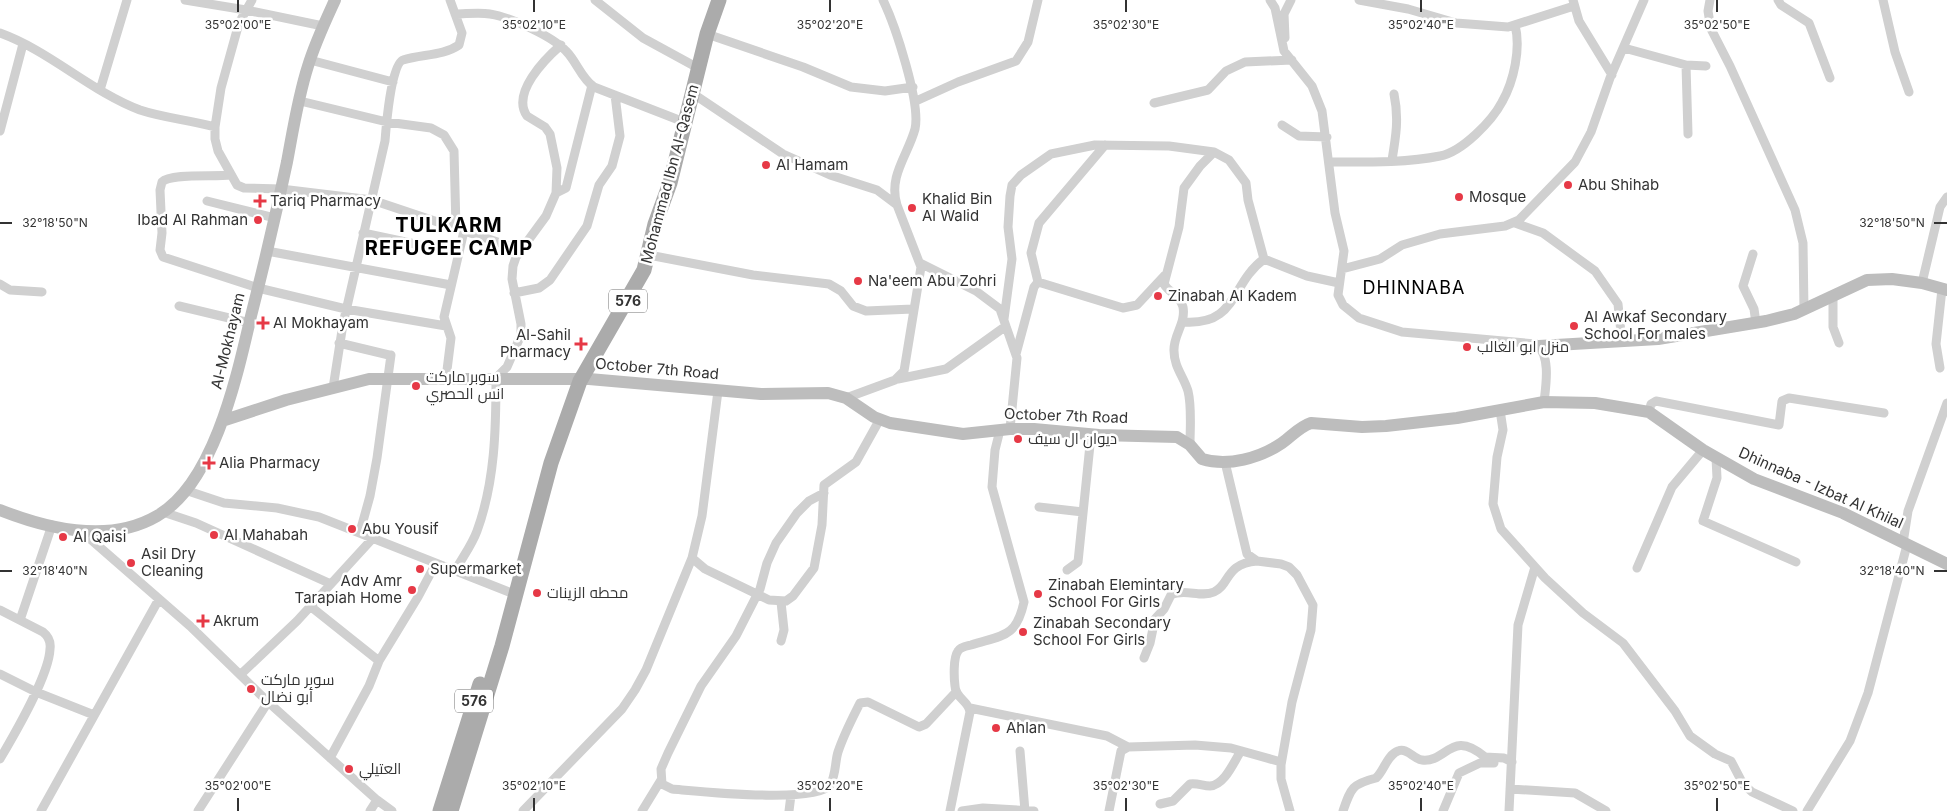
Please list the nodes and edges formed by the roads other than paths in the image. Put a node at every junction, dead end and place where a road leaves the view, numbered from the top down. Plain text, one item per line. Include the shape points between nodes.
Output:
1 (127, 0) edge
2 (185, 0) edge
3 (252, 0) edge
4 (336, 0) edge
5 (450, 0) edge
6 (594, 0) edge
7 (719, 0) edge
8 (883, 0) edge
9 (1038, 0) edge
10 (1271, 0) edge
11 (1286, 0) edge
12 (1291, 0) edge
13 (1359, 0) edge
14 (1644, 0) edge
15 (1710, 0) edge
16 (1778, 0) edge
17 (1882, 0) edge
18 (1574, 3) edge
19 (242, 11) junction
20 (455, 14) junction
21 (1515, 24) junction
22 (323, 26) junction
23 (0, 33) edge
24 (707, 34) junction
25 (23, 44) junction
26 (561, 45) junction
27 (1624, 48) junction
28 (310, 60) junction
29 (1292, 61) junction
30 (1686, 65) junction
31 (1706, 66) dead end
32 (698, 68) junction
33 (1612, 75) junction
34 (1830, 78) dead end
35 (393, 82) junction
36 (592, 85) junction
37 (913, 88) junction
38 (100, 90) junction
39 (1909, 92) dead end
40 (692, 93) junction
41 (1394, 94) dead end
42 (615, 95) junction
43 (300, 101) junction
44 (916, 101) junction
45 (1154, 103) dead end
46 (387, 122) junction
47 (684, 122) junction
48 (1282, 125) dead end
49 (214, 127) junction
50 (0, 131) edge
51 (1688, 134) dead end
52 (1327, 137) junction
53 (1105, 145) junction
54 (1214, 152) junction
55 (1392, 160) junction
56 (1329, 162) junction
57 (230, 175) junction
58 (281, 189) junction
59 (556, 193) junction
60 (1947, 196) edge
61 (372, 200) junction
62 (207, 201) dead end
63 (897, 206) junction
64 (274, 218) junction
65 (1515, 223) junction
66 (460, 230) junction
67 (363, 233) junction
68 (459, 248) junction
69 (521, 250) junction
70 (267, 251) junction
71 (1753, 254) dead end
72 (649, 255) junction
73 (1264, 259) junction
74 (920, 262) junction
75 (355, 269) junction
76 (1342, 269) junction
77 (1167, 273) junction
78 (1038, 282) junction
79 (1339, 283) junction
80 (1922, 283) junction
81 (0, 284) edge
82 (450, 285) junction
83 (258, 288) junction
84 (1944, 290) edge
85 (42, 292) dead end
86 (514, 293) junction
87 (1833, 297) junction
88 (179, 306) dead end
89 (346, 309) junction
90 (913, 309) junction
91 (1804, 310) junction
92 (1005, 322) junction
93 (1183, 322) junction
94 (250, 323) junction
95 (1756, 323) junction
96 (446, 326) junction
97 (1622, 342) junction
98 (339, 343) junction
99 (1839, 343) dead end
100 (1539, 346) junction
101 (1016, 354) junction
102 (1940, 368) dead end
103 (389, 378) junction
104 (446, 378) junction
105 (496, 378) junction
106 (581, 379) junction
107 (898, 379) junction
108 (333, 388) junction
109 (718, 391) junction
110 (846, 398) junction
111 (1544, 402) junction
112 (1947, 404) edge
113 (1500, 410) junction
114 (1649, 412) junction
115 (1884, 413) dead end
116 (880, 419) junction
117 (222, 421) junction
118 (1005, 429) junction
119 (1092, 435) junction
120 (1190, 445) junction
121 (1703, 450) junction
122 (1716, 458) junction
123 (1225, 462) junction
124 (185, 490) junction
125 (824, 493) junction
126 (1039, 507) dead end
127 (0, 510) edge
128 (163, 512) junction
129 (1083, 512) junction
130 (52, 525) junction
131 (80, 530) junction
132 (360, 532) junction
133 (373, 538) junction
134 (1905, 544) junction
135 (692, 558) junction
136 (1257, 561) junction
137 (1796, 562) dead end
138 (436, 564) junction
139 (1947, 564) edge
140 (1534, 567) junction
141 (1637, 568) dead end
142 (1067, 570) dead end
143 (455, 571) junction
144 (330, 584) junction
145 (514, 594) junction
146 (757, 594) junction
147 (159, 599) junction
148 (781, 602) junction
149 (310, 606) junction
150 (0, 610) edge
151 (20, 620) junction
152 (781, 641) dead end
153 (1144, 658) dead end
154 (378, 661) junction
155 (0, 674) edge
156 (240, 675) junction
157 (36, 692) junction
158 (956, 692) junction
159 (268, 702) junction
160 (970, 708) junction
161 (94, 715) junction
162 (1128, 746) junction
163 (1020, 751) dead end
164 (1241, 751) junction
165 (330, 758) junction
166 (0, 759) edge
167 (1281, 762) junction
168 (1512, 762) junction
169 (660, 780) junction
170 (1510, 789) junction
171 (791, 795) junction
172 (377, 800) junction
173 (1160, 804) dead end
174 (645, 809) edge
175 (1025, 810) edge
176 (41, 811) edge
177 (198, 811) edge
178 (370, 811) edge
179 (392, 811) edge
180 (440, 811) edge
181 (451, 811) edge
182 (523, 811) edge
183 (790, 811) edge
184 (950, 811) edge
185 (962, 811) edge
186 (1034, 811) edge
187 (1109, 811) edge
188 (1290, 811) edge
189 (1343, 811) edge
190 (1443, 811) edge
191 (1509, 811) edge
192 (1606, 811) edge
193 (1793, 811) edge
194 (1807, 811) edge

1 - 38 street
2 - 19 street
3 - 19 street
4 - 22 street, Al-Mokhayam
5 - 20 street
6 - 32 street via 643,38
7 - 24 main road, Mohammad Ibn Al-Qasem / 576
8 - 37 street
9 - 44 street via 1028,42 1016,60
10 - 11 street via 1281,3
10 - 29 street via 1282,44
12 - 29 street via 1286,7 1284,23
13 - 21 street via 1408,9 1456,23
14 - 27 street
15 - 91 street via 1711,29 1795,210 1803,243
16 - 34 street via 1809,23
17 - 39 street
18 - 21 street
18 - 33 street via 1579,21
19 - 22 street
19 - 49 street
20 - 26 street via 490,14 524,26
20 - 35 street via 462,34 459,45 440,53 400,61
21 - 55 street via 1519,39 1510,83 1502,103 1477,133 1461,147 1440,156
22 - 28 street, Al-Mokhayam
23 - 25 street
24 - 32 main road, Mohammad Ibn Al-Qasem / 576
24 - 37 street via 806,68 851,88 885,91
25 - 38 street
25 - 50 street
26 - 36 street
26 - 59 street via 538,65 523,103 527,116 550,134 557,168
27 - 30 street
27 - 33 street
28 - 35 street
28 - 43 street, Al-Mokhayam
29 - 45 street via 1245,62 1226,71 1208,90
29 - 52 street via 1319,97
30 - 31 street
30 - 51 street
32 - 40 main road, Mohammad Ibn Al-Qasem / 576
33 - 65 street via 1591,132 1575,162
35 - 46 street
36 - 42 street
36 - 59 street via 566,188
37 - 44 street
38 - 49 street via 141,110
40 - 47 main road, Mohammad Ibn Al-Qasem / 576
40 - 63 street via 783,154 830,175 877,190
41 - 55 street via 1398,129
42 - 47 street
42 - 86 street via 620,136 612,166 599,185 587,226 550,280 539,288
43 - 46 street
43 - 58 street, Al-Mokhayam
44 - 63 street via 915,130 896,176 894,195
46 - 61 street
46 - 66 street via 431,128 448,138 454,151
47 - 72 main road, Mohammad Ibn Al-Qasem / 576
48 - 52 street via 1299,136
49 - 57 street via 216,145
52 - 56 street
53 - 54 street via 1169,146
53 - 78 street via 1039,223 1031,253
53 - 92 street via 1051,154 1015,181 1010,196 1008,227 1012,259
54 - 73 street via 1229,160 1246,182
54 - 77 street via 1184,188 1179,226
55 - 56 street
56 - 76 street via 1335,213 1344,251
57 - 58 street via 237,185 244,188
57 - 83 street via 175,176 162,182 161,254 167,260
58 - 61 street
58 - 64 street, Al-Mokhayam
59 - 69 street via 546,216
60 - 80 street via 1940,207
61 - 66 street
61 - 67 street
62 - 64 street
63 - 74 street
64 - 70 street, Al-Mokhayam
65 - 76 street via 1440,234 1402,245 1380,259
65 - 97 street via 1543,233 1595,270 1618,304
66 - 68 street
66 - 69 street
67 - 68 street via 434,248
67 - 75 street
68 - 82 street
69 - 86 street via 513,266
70 - 75 street
70 - 83 street, Al-Mokhayam
71 - 95 street via 1744,286
72 - 90 street via 752,275 829,284 841,291 853,306 866,311
72 - 106 main road, Mohammad Ibn Al-Qasem / 576 via 631,295
73 - 79 street via 1307,276
73 - 93 street via 1252,268 1223,312 1199,323
74 - 90 street
74 - 92 street via 993,302
75 - 82 street
75 - 89 street
76 - 79 street
77 - 78 street via 1137,304 1123,308
77 - 93 street via 1164,284 1181,303
78 - 101 street
79 - 100 street via 1338,295 1350,312 1382,327 1423,336 1527,342
80 - 84 street
80 - 87 street via 1867,280
81 - 85 street via 10,290
82 - 96 street via 444,317
83 - 89 street
83 - 94 street, Al-Mokhayam
84 - 102 street via 1936,344
86 - 105 street via 521,335 507,368
87 - 91 street
87 - 99 street via 1833,327
88 - 94 street
89 - 96 street
89 - 98 street
90 - 107 street via 905,368
91 - 95 street
92 - 101 street
92 - 107 street via 946,369
93 - 120 street via 1174,351 1189,394
94 - 117 street, Al-Mokhayam
95 - 97 street
96 - 104 street via 451,338
97 - 100 street
98 - 103 street via 390,355
98 - 108 street
100 - 111 street via 1545,356
101 - 118 street
103 - 104 street, October 7th Road
103 - 108 street, October 7th Road via 369,379
103 - 132 street via 370,496
104 - 105 street, October 7th Road
105 - 106 street, October 7th Road
105 - 143 street via 493,462 486,500 477,532
106 - 109 street, October 7th Road
106 - 145 main road, Mohammad Ibn Al-Qasem / 576 via 550,463
107 - 110 street
108 - 117 street, October 7th Road
109 - 110 street, October 7th Road via 828,393
109 - 135 street via 702,516
110 - 116 street, October 7th Road
111 - 113 street, October 7th Road
111 - 114 street, Dhinnaba - Izbat Al Khilal via 1596,403
112 - 134 street via 1908,511
113 - 123 street, October 7th Road via 1386,426 1311,423 1266,452
113 - 140 street via 1503,430 1497,457 1495,517 1504,534
114 - 115 street via 1656,401 1779,425 1782,402 1789,398
114 - 121 street, Dhinnaba - Izbat Al Khilal
116 - 118 street, October 7th Road via 962,434
116 - 125 street via 856,462 827,481
117 - 124 street, Al-Mokhayam via 207,456
118 - 119 street, October 7th Road via 1034,428
118 - 158 street via 995,450 992,487 1024,602 1019,621 1010,632 958,651
119 - 120 street, October 7th Road via 1177,437
119 - 129 street
120 - 123 street, October 7th Road via 1202,459
121 - 122 street, Dhinnaba - Izbat Al Khilal
121 - 141 street via 1672,487
122 - 134 street, Dhinnaba - Izbat Al Khilal via 1754,479 1843,513
122 - 137 street via 1716,478 1703,521
123 - 136 street via 1247,554
124 - 128 street, Al-Mokhayam
124 - 132 street via 224,503 302,513
125 - 146 street via 803,506 779,538
125 - 148 street via 814,568 793,596
126 - 129 street
127 - 130 street, Al-Mokhayam
128 - 131 street, Al-Mokhayam via 133,526 108,531
128 - 144 street via 196,523
129 - 142 street via 1078,562
130 - 131 street, Al-Mokhayam
130 - 151 street
131 - 147 street
132 - 133 street
133 - 138 street
133 - 144 street
134 - 139 street, Dhinnaba - Izbat Al Khilal
134 - 194 street via 1868,692 1850,741
135 - 146 street via 705,569
135 - 182 street via 636,690 618,713
136 - 153 street via 1235,568 1213,592 1171,595 1155,618
136 - 167 street via 1289,567 1313,605 1311,630 1292,702
138 - 143 street
138 - 154 street
140 - 168 street via 1518,625
140 - 193 street via 1583,613 1623,643 1690,736 1731,762 1743,784 1752,792
143 - 145 street
144 - 149 street
145 - 180 main road, Mohammad Ibn Al-Qasem / 576 via 493,645
145 - 181 main road, Mohammad Ibn Al-Qasem / 576 via 502,646
146 - 148 street
146 - 169 street via 736,636 701,686 661,769
147 - 156 street
147 - 161 street
148 - 152 street via 784,630
149 - 154 street
149 - 156 street
150 - 151 street
151 - 157 street via 43,632 50,644
154 - 165 street via 369,686
155 - 157 street
156 - 159 street
157 - 161 street
157 - 166 street
158 - 160 street
158 - 171 street via 926,724 919,727 868,702 860,703 848,727 828,786
159 - 165 street
159 - 177 street
160 - 162 street via 1107,736
160 - 184 street
161 - 176 street
162 - 164 street via 1195,745
162 - 187 street via 1121,752
163 - 175 street
164 - 167 street
164 - 173 street via 1217,784 1190,784 1173,801
165 - 172 street
167 - 188 street via 1281,779
168 - 170 street
168 - 189 street via 1504,758 1485,758 1476,749 1466,746 1452,746 1430,760 1419,760 1405,751 1398,751 1376,778 1354,786
168 - 190 street via 1480,764 1459,773
169 - 171 street via 672,789
169 - 174 street
170 - 191 street
170 - 192 street via 1575,793
171 - 183 street
172 - 178 street
172 - 179 street
175 - 185 street via 983,808
175 - 186 street

